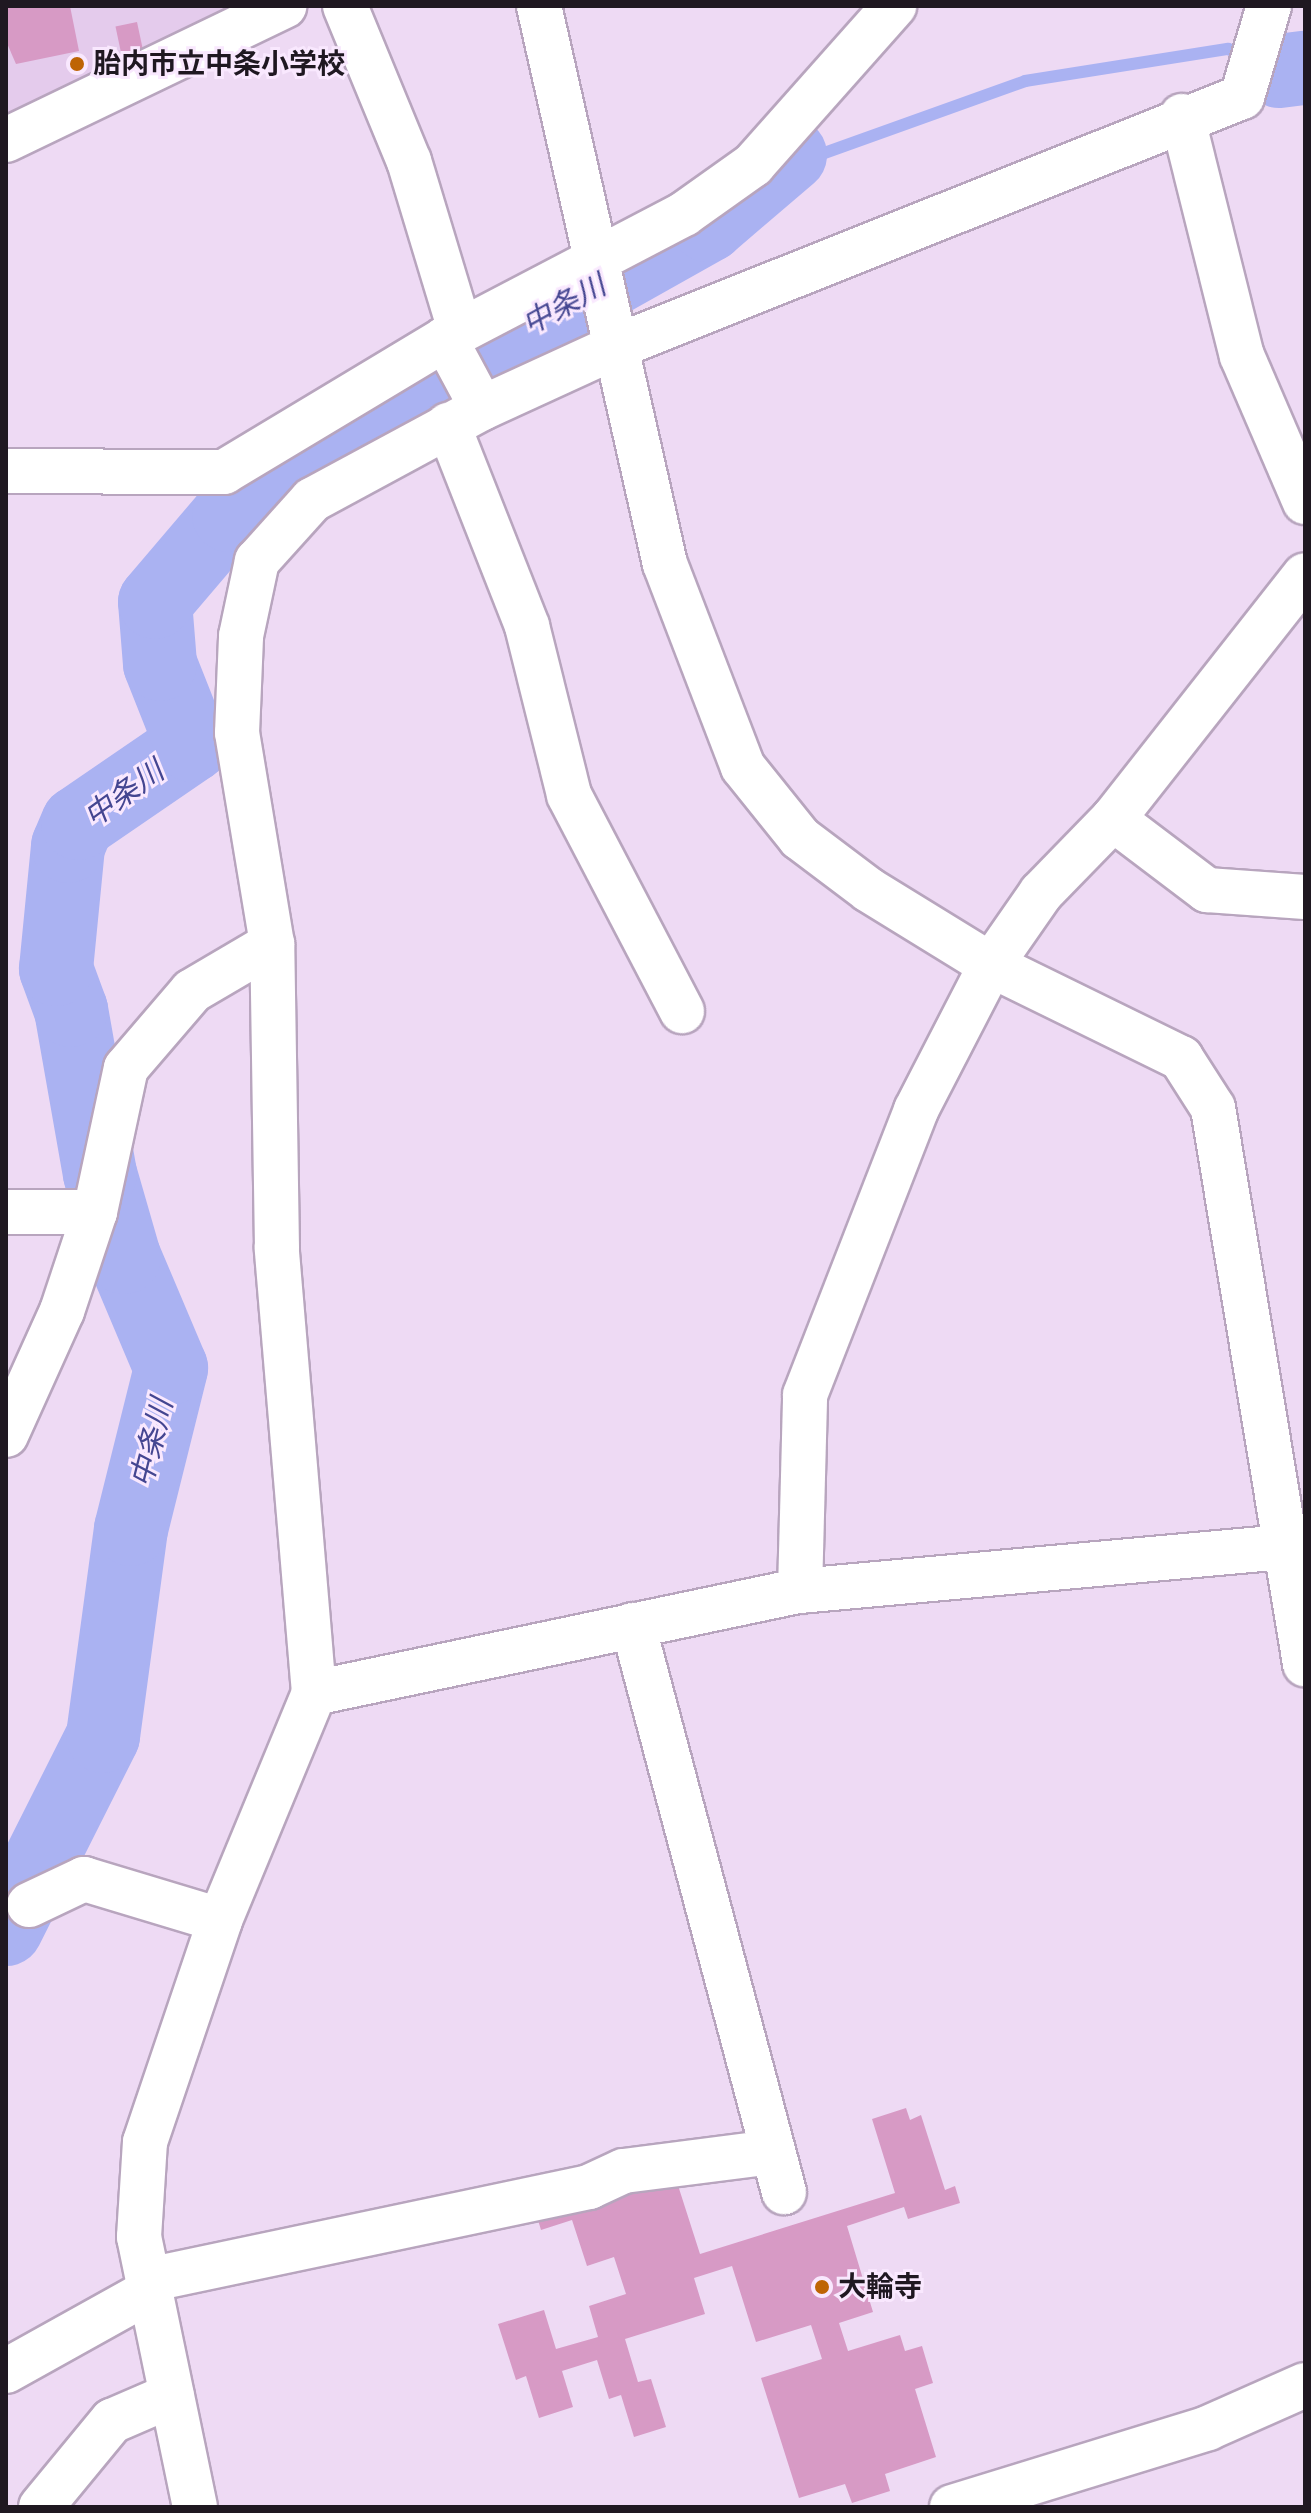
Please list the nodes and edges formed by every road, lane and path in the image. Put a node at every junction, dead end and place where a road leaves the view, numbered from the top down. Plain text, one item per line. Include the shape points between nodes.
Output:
1 (284, 6) edge
2 (345, 6) edge
3 (539, 6) edge
4 (894, 6) edge
5 (1269, 6) edge
6 (1182, 116) junction
7 (6, 140) edge
8 (595, 257) junction
9 (453, 334) junction
10 (615, 347) junction
11 (465, 416) junction
12 (6, 471) edge
13 (1305, 502) edge
14 (1305, 575) edge
15 (1113, 819) junction
16 (1305, 897) edge
17 (272, 944) junction
18 (991, 965) junction
19 (682, 1011) dead end
20 (6, 1212) edge
21 (95, 1212) junction
22 (6, 1435) edge
23 (1296, 1549) edge
24 (800, 1591) junction
25 (633, 1625) junction
26 (1305, 1664) edge
27 (314, 1693) junction
28 (29, 1905) dead end
29 (220, 1920) junction
30 (149, 2286) junction
31 (6, 2371) edge
32 (1305, 2385) edge
33 (172, 2395) junction
34 (41, 2507) edge
35 (195, 2507) edge
36 (952, 2507) edge

1 - 7 street
2 - 9 street via 409,161
3 - 8 street
4 - 8 street via 753,165 684,214
5 - 6 street via 1242,97
6 - 10 street
6 - 13 street via 1242,356
8 - 9 street
8 - 10 street
9 - 11 street
9 - 12 street via 224,472
10 - 11 street
10 - 18 street via 665,564 743,767 800,838 869,890
11 - 17 street via 312,500 257,561 241,636 237,733
11 - 19 street via 527,626 569,795
14 - 15 street
15 - 16 street via 1207,890
15 - 18 street via 1041,893
17 - 21 street via 192,991 126,1068
17 - 27 street via 277,1248
18 - 23 street via 1181,1058 1213,1108
18 - 24 street via 916,1110 805,1395
20 - 21 street
21 - 22 street via 62,1311
23 - 24 street
23 - 26 street
24 - 25 street
25 - 27 street
25 - 30 street via 779,2172 624,2171 589,2187
27 - 29 street
28 - 29 street via 84,1879
29 - 30 street via 145,2142 139,2237
30 - 31 street
30 - 33 street
32 - 36 street via 1208,2428
33 - 34 street via 112,2421
33 - 35 street

